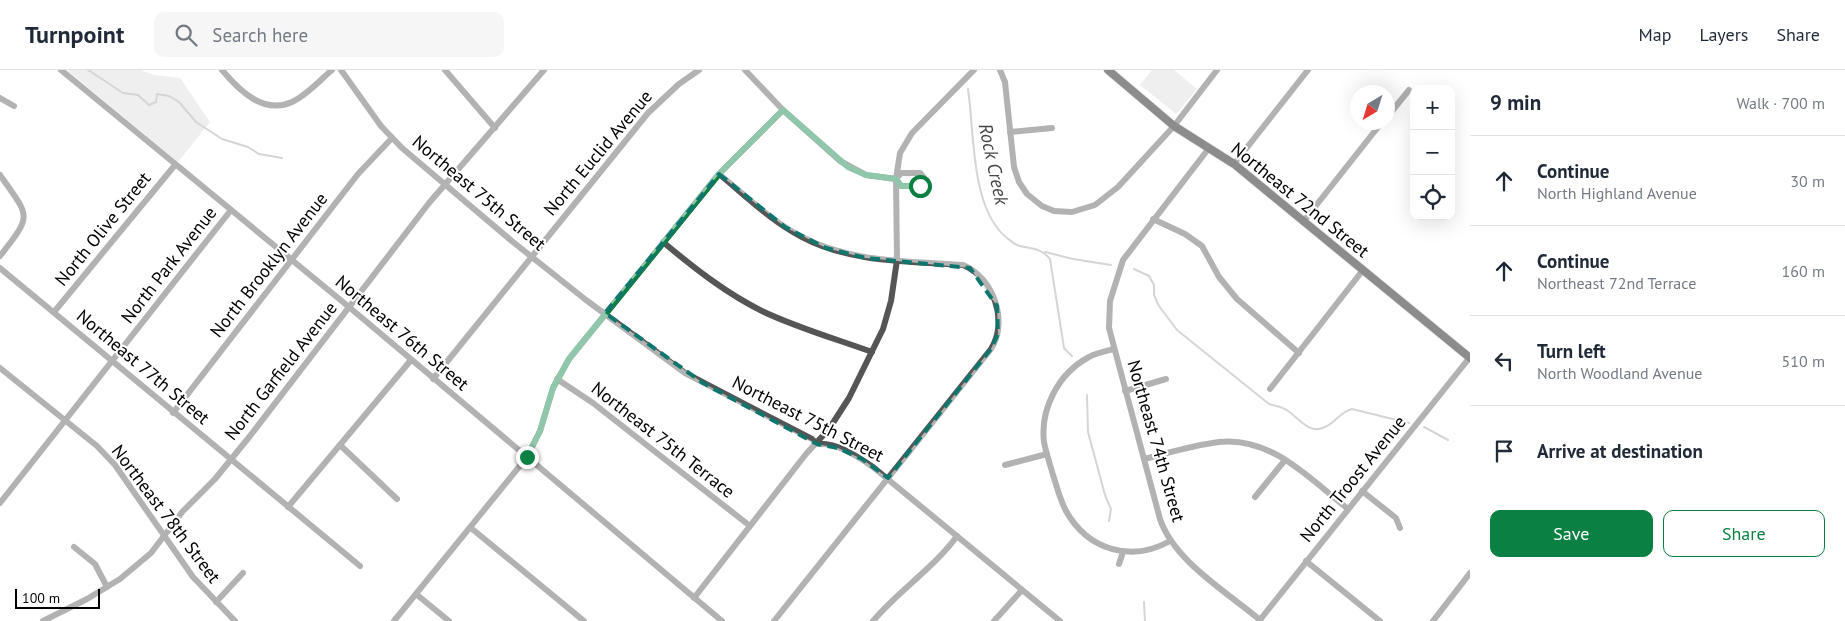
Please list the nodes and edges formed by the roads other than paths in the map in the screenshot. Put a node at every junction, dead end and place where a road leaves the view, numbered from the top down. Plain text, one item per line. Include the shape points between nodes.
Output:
1 (61, 70) edge
2 (222, 70) edge
3 (332, 70) edge
4 (341, 70) edge
5 (445, 70) edge
6 (544, 70) edge
7 (699, 70) edge
8 (745, 70) edge
9 (974, 70) edge
10 (1000, 70) edge
11 (1108, 70) edge
12 (1217, 70) edge
13 (1308, 70) edge
14 (1409, 90) dead end
15 (0, 98) edge
16 (14, 106) dead end
17 (1395, 107) edge
18 (783, 110) junction
19 (1174, 126) junction
20 (495, 128) junction
21 (1052, 128) dead end
22 (1376, 130) edge
23 (1010, 132) junction
24 (392, 138) junction
25 (1209, 148) junction
26 (1234, 164) junction
27 (175, 165) junction
28 (719, 174) junction
29 (0, 175) edge
30 (896, 179) junction
31 (444, 185) junction
32 (231, 210) junction
33 (1153, 219) junction
34 (1303, 222) junction
35 (663, 242) junction
36 (0, 256) edge
37 (531, 256) junction
38 (897, 260) junction
39 (292, 261) junction
40 (0, 268) edge
41 (1363, 270) junction
42 (349, 307) junction
43 (54, 312) junction
44 (605, 314) junction
45 (1114, 349) junction
46 (872, 352) junction
47 (1299, 353) junction
48 (1470, 357) edge
49 (112, 360) junction
50 (411, 360) junction
51 (1, 372) edge
52 (433, 379) junction
53 (557, 379) junction
54 (1166, 379) dead end
55 (1270, 390) dead end
56 (1125, 391) junction
57 (174, 413) junction
58 (65, 420) junction
59 (816, 444) junction
60 (340, 445) junction
61 (1047, 454) junction
62 (527, 457) junction
63 (231, 459) junction
64 (1144, 459) junction
65 (1285, 460) junction
66 (1004, 465) dead end
67 (888, 478) junction
68 (1362, 491) junction
69 (1256, 498) dead end
70 (397, 499) dead end
71 (0, 503) edge
72 (288, 507) junction
73 (1348, 509) junction
74 (750, 526) junction
75 (470, 528) junction
76 (1400, 528) dead end
77 (164, 536) junction
78 (957, 536) junction
79 (1170, 541) junction
80 (74, 547) dead end
81 (1123, 552) junction
82 (1306, 561) junction
83 (1118, 564) dead end
84 (360, 566) dead end
85 (243, 573) dead end
86 (1470, 573) edge
87 (107, 587) junction
88 (1022, 590) junction
89 (416, 594) junction
90 (694, 598) junction
91 (216, 602) junction
92 (1260, 620) edge
93 (43, 621) edge
94 (235, 621) edge
95 (394, 621) edge
96 (449, 621) edge
97 (584, 621) edge
98 (722, 621) edge
99 (774, 621) edge
100 (873, 621) edge
101 (994, 621) edge
102 (1060, 621) edge
103 (1380, 621) edge
104 (1433, 621) edge

1 - 27 street, Northeast 76th Street
2 - 3 street via 256,102 286,104 299,98
4 - 24 street, Northeast 75th Street
5 - 20 street
6 - 20 street, North Garfield Avenue
7 - 37 street, North Euclid Avenue via 648,113
8 - 18 street
9 - 30 street via 912,133 900,153
10 - 23 street via 1005,82
11 - 19 main road, Northeast 72nd Street
12 - 19 street
13 - 26 street
14 - 17 street
15 - 16 street
18 - 28 street
18 - 30 street via 848,167 866,175
19 - 23 street via 1112,193 1095,205 1072,212 1042,206 1022,188 1014,167
19 - 25 main road, Northeast 72nd Street
20 - 31 street, North Garfield Avenue
21 - 23 street
22 - 34 street
24 - 31 street, Northeast 75th Street
24 - 39 street, North Brooklyn Avenue via 358,174
25 - 26 main road, Northeast 72nd Street
25 - 33 street, Northeast 74th Street
26 - 34 main road, Northeast 72nd Street
27 - 32 street, Northeast 76th Street
27 - 43 street, North Olive Street
28 - 35 street
28 - 38 street via 785,227 813,242 854,256
29 - 36 street via 22,206 24,221 23,227
30 - 38 street
31 - 37 street, Northeast 75th Street
31 - 42 street, North Garfield Avenue
32 - 39 street, Northeast 76th Street
32 - 49 street, North Park Avenue
33 - 45 street, Northeast 74th Street via 1126,254 1115,280 1109,319
33 - 47 street via 1186,234 1202,246 1219,277 1237,299
34 - 41 main road, Northeast 72nd Street
35 - 44 street
35 - 46 street via 706,276 756,308
37 - 44 street, Northeast 75th Street
37 - 52 street, North Euclid Avenue
38 - 46 street via 888,315
38 - 67 street via 970,268 981,278 994,299 999,319 998,334 991,349
39 - 42 street, Northeast 76th Street
39 - 57 street, North Brooklyn Avenue
40 - 43 street, Northeast 77th Street
41 - 47 street
41 - 48 main road, Northeast 72nd Street
42 - 50 street, Northeast 76th Street
42 - 63 street, North Garfield Avenue
43 - 49 street, Northeast 77th Street
44 - 53 street
44 - 59 street, Northeast 75th Street via 685,373
45 - 56 street, Northeast 74th Street
45 - 61 street via 1083,360 1051,396 1044,426
46 - 59 street via 839,414
47 - 55 street
48 - 68 street, North Troost Avenue
49 - 57 street, Northeast 77th Street
49 - 58 street, North Park Avenue
50 - 52 street, Northeast 76th Street
50 - 60 street
51 - 58 street, Northeast 78th Street
52 - 62 street, Northeast 76th Street
53 - 62 street via 540,431
53 - 74 street, Northeast 75th Terrace via 593,403
54 - 56 street
56 - 64 street, Northeast 74th Street
57 - 63 street, Northeast 77th Street
58 - 71 street, North Park Avenue
58 - 77 street, Northeast 78th Street via 115,465
59 - 67 street, Northeast 75th Street via 824,443 862,459
59 - 74 street
60 - 70 street
60 - 72 street
61 - 66 street
61 - 81 street via 1070,517 1097,542
62 - 75 street
62 - 90 street, Northeast 76th Street
63 - 72 street, Northeast 77th Street
63 - 77 street, North Garfield Avenue via 192,500
64 - 65 street via 1231,441 1261,447
64 - 79 street, Northeast 74th Street via 1160,519
65 - 69 street
65 - 73 street
67 - 78 street, Northeast 75th Street
67 - 99 street
68 - 73 street, North Troost Avenue
68 - 76 street via 1396,518
72 - 84 street, Northeast 77th Street
73 - 82 street, North Troost Avenue
74 - 90 street
75 - 89 street
75 - 97 street
77 - 87 street, North Garfield Avenue via 134,569
77 - 91 street, Northeast 78th Street via 192,577
78 - 88 street, Northeast 75th Street
78 - 100 street via 937,560
79 - 81 street via 1144,551
79 - 92 street, Northeast 74th Street via 1184,557
80 - 87 street via 95,564
81 - 83 street
82 - 92 street, North Troost Avenue
82 - 103 street
85 - 91 street, Northeast 78th Street
86 - 104 street
87 - 93 street, North Garfield Avenue
88 - 101 street
88 - 102 street, Northeast 75th Street
89 - 95 street
89 - 96 street
90 - 98 street, Northeast 76th Street
91 - 94 street, Northeast 78th Street

